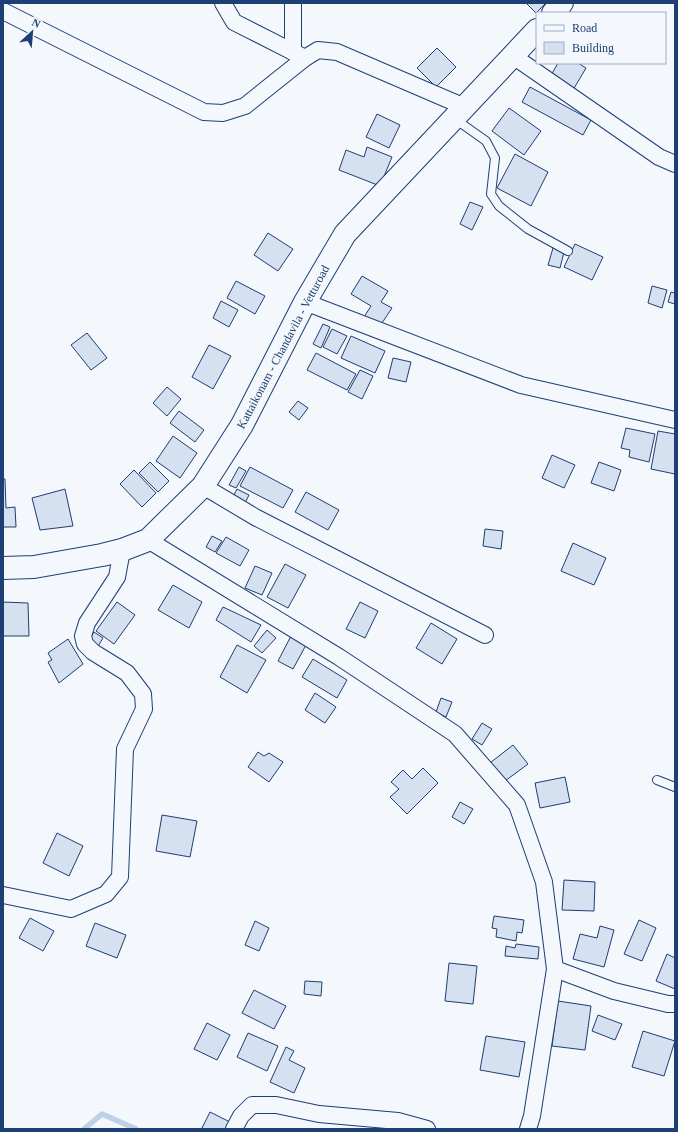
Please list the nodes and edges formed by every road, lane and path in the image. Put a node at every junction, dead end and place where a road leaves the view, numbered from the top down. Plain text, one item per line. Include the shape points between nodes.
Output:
1 (223, 3) edge
2 (293, 3) edge
3 (562, 3) edge
4 (3, 11) edge
5 (554, 12) edge
6 (536, 31) edge
7 (299, 55) junction
8 (513, 56) junction
9 (459, 112) junction
10 (675, 164) edge
11 (568, 251) dead end
12 (305, 302) junction
13 (675, 420) edge
14 (203, 486) junction
15 (148, 540) junction
16 (122, 550) junction
17 (3, 568) edge
18 (485, 635) dead end
19 (657, 780) dead end
20 (675, 787) edge
21 (3, 895) edge
22 (555, 969) junction
23 (675, 1004) edge
24 (234, 1129) edge
25 (427, 1129) edge
26 (528, 1129) edge

1 - 7 street via 234,22
2 - 7 street
3 - 5 main road
4 - 7 street via 204,112 222,113 245,106
6 - 8 main road, Kattaikonam - Chandavila - Vetturoad
7 - 9 street via 318,50 337,52
8 - 9 main road, Kattaikonam - Chandavila - Vetturoad
8 - 10 street via 659,157
9 - 11 lane via 486,141 495,158 491,194 499,206 528,229
9 - 12 main road, Kattaikonam - Chandavila - Vetturoad via 345,234
12 - 13 street via 521,385
12 - 14 main road, Kattaikonam - Chandavila - Vetturoad via 242,425
14 - 15 main road, Kattaikonam - Chandavila - Vetturoad
14 - 18 street via 255,518
15 - 16 main road, Kattaikonam - Chandavila - Vetturoad
15 - 22 street via 338,657 455,734 517,805 544,882
16 - 17 main road, Kattaikonam - Chandavila - Vetturoad via 34,567
16 - 21 street via 117,577 87,623 83,636 93,652 127,673 144,694 144,709 125,749 120,877 106,894 71,909
19 - 20 lane
22 - 23 street via 614,991
22 - 26 street
24 - 25 street via 252,1104 276,1105 319,1114 398,1121

